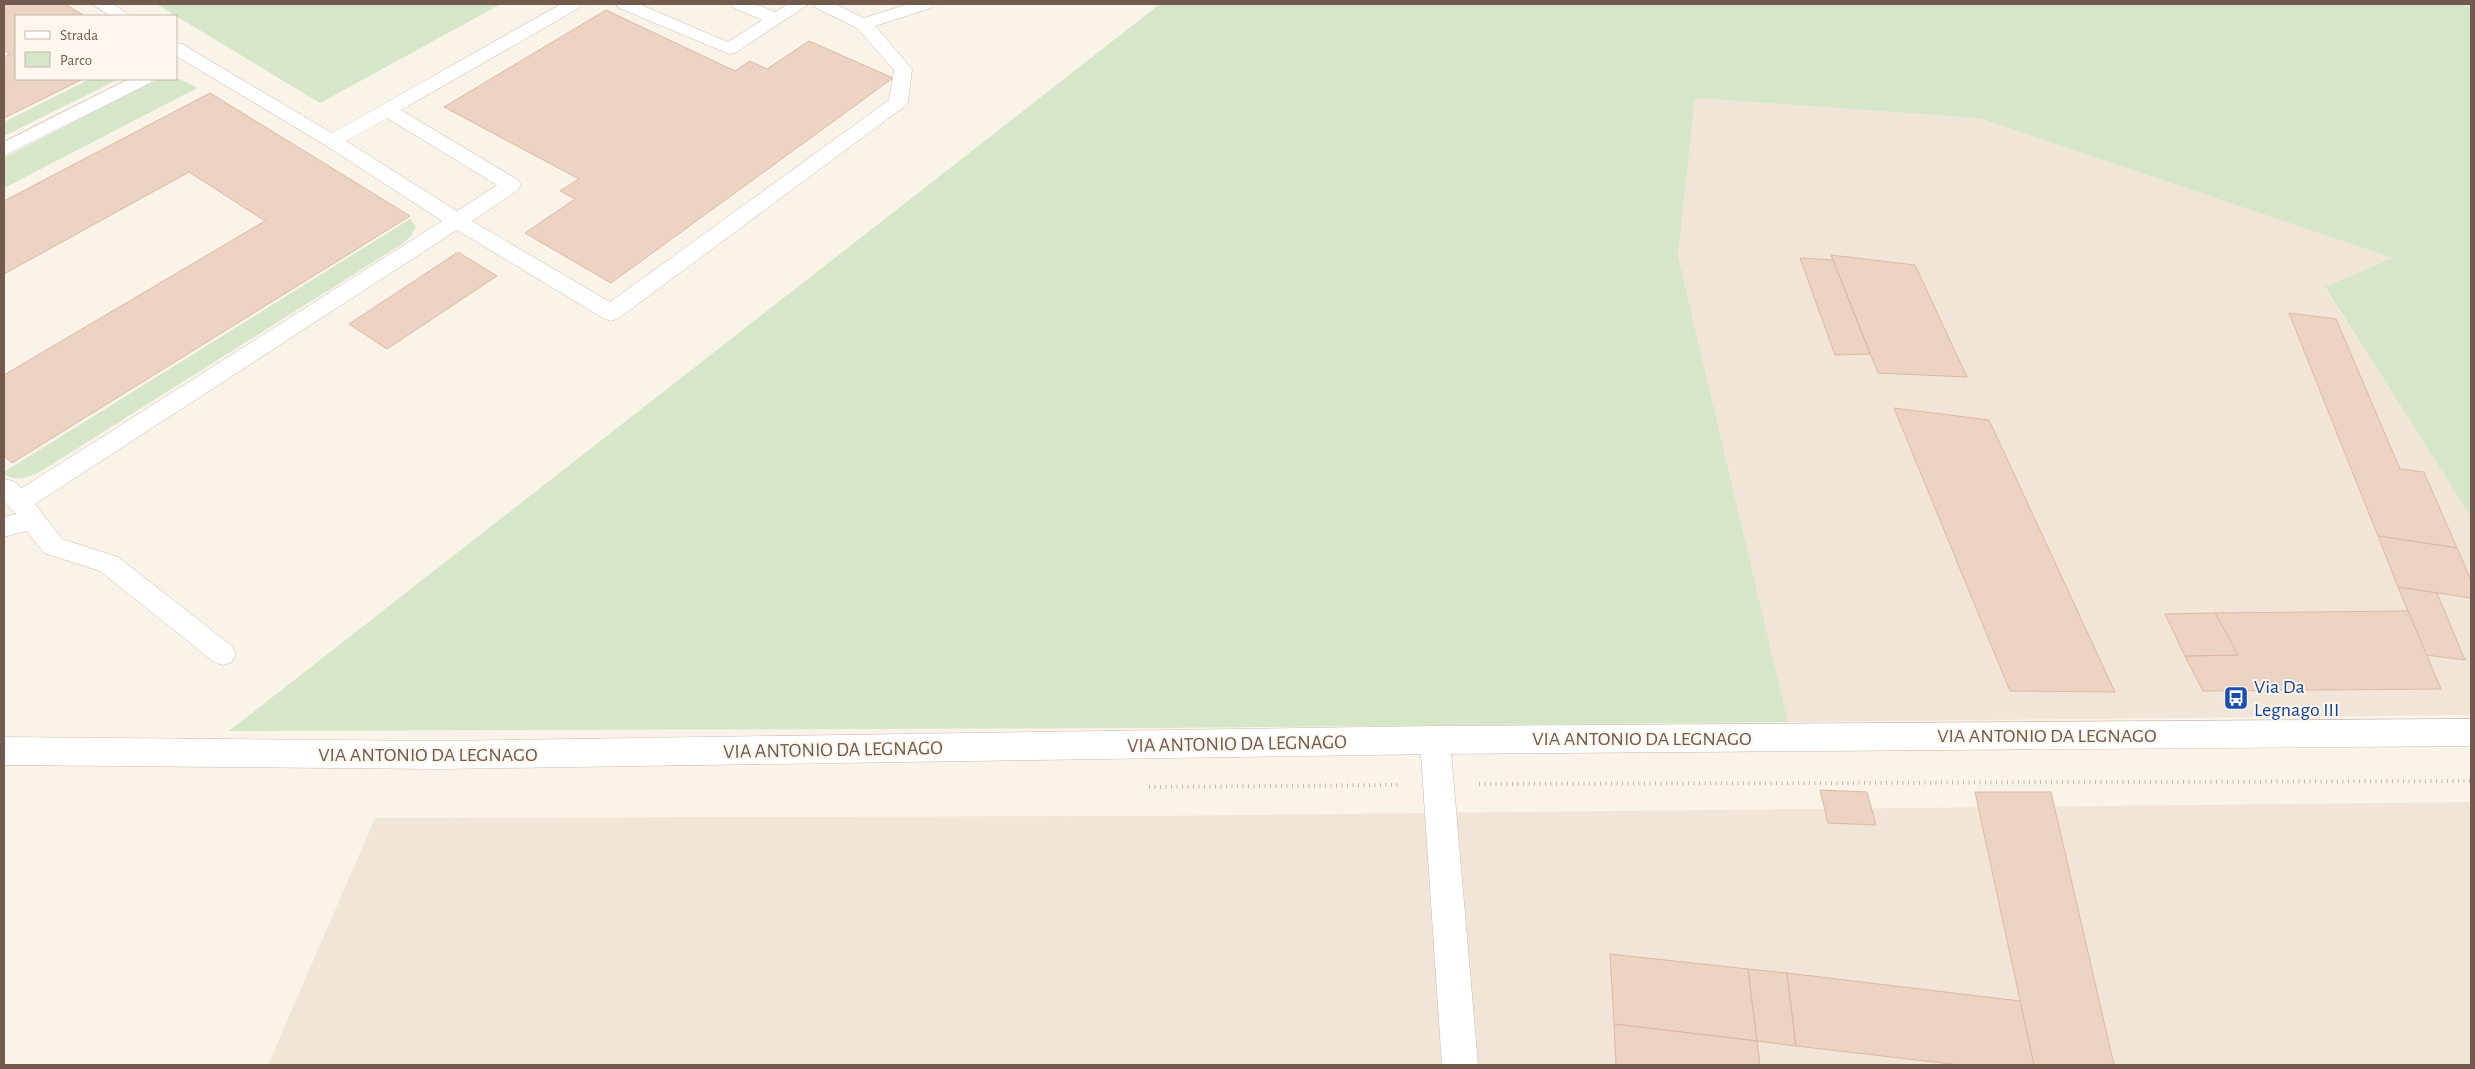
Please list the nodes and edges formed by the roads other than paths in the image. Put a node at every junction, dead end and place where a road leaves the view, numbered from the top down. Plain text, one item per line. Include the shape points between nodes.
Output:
1 (101, 4) edge
2 (573, 4) edge
3 (625, 4) edge
4 (740, 4) edge
5 (800, 4) edge
6 (822, 4) edge
7 (925, 4) edge
8 (120, 15) edge
9 (776, 19) junction
10 (863, 24) junction
11 (180, 55) edge
12 (141, 80) edge
13 (387, 110) junction
14 (332, 141) junction
15 (4, 150) edge
16 (457, 221) junction
17 (19, 503) edge
18 (4, 527) edge
19 (223, 654) dead end
20 (2471, 732) edge
21 (1435, 740) junction
22 (4, 751) edge
23 (1460, 1065) edge

1 - 8 lane
2 - 13 lane
3 - 9 lane via 729,49
4 - 9 lane
5 - 9 lane
6 - 10 lane
7 - 10 lane
10 - 16 lane via 903,69 898,102 611,313
11 - 14 lane
12 - 15 lane
13 - 14 lane
13 - 16 lane via 511,185
14 - 16 lane
16 - 17 lane
17 - 18 lane
17 - 19 lane via 53,546 109,564
20 - 21 street, VIA ANTONIO DA LEGNAGO
21 - 22 street, VIA ANTONIO DA LEGNAGO via 440,755
21 - 23 street

